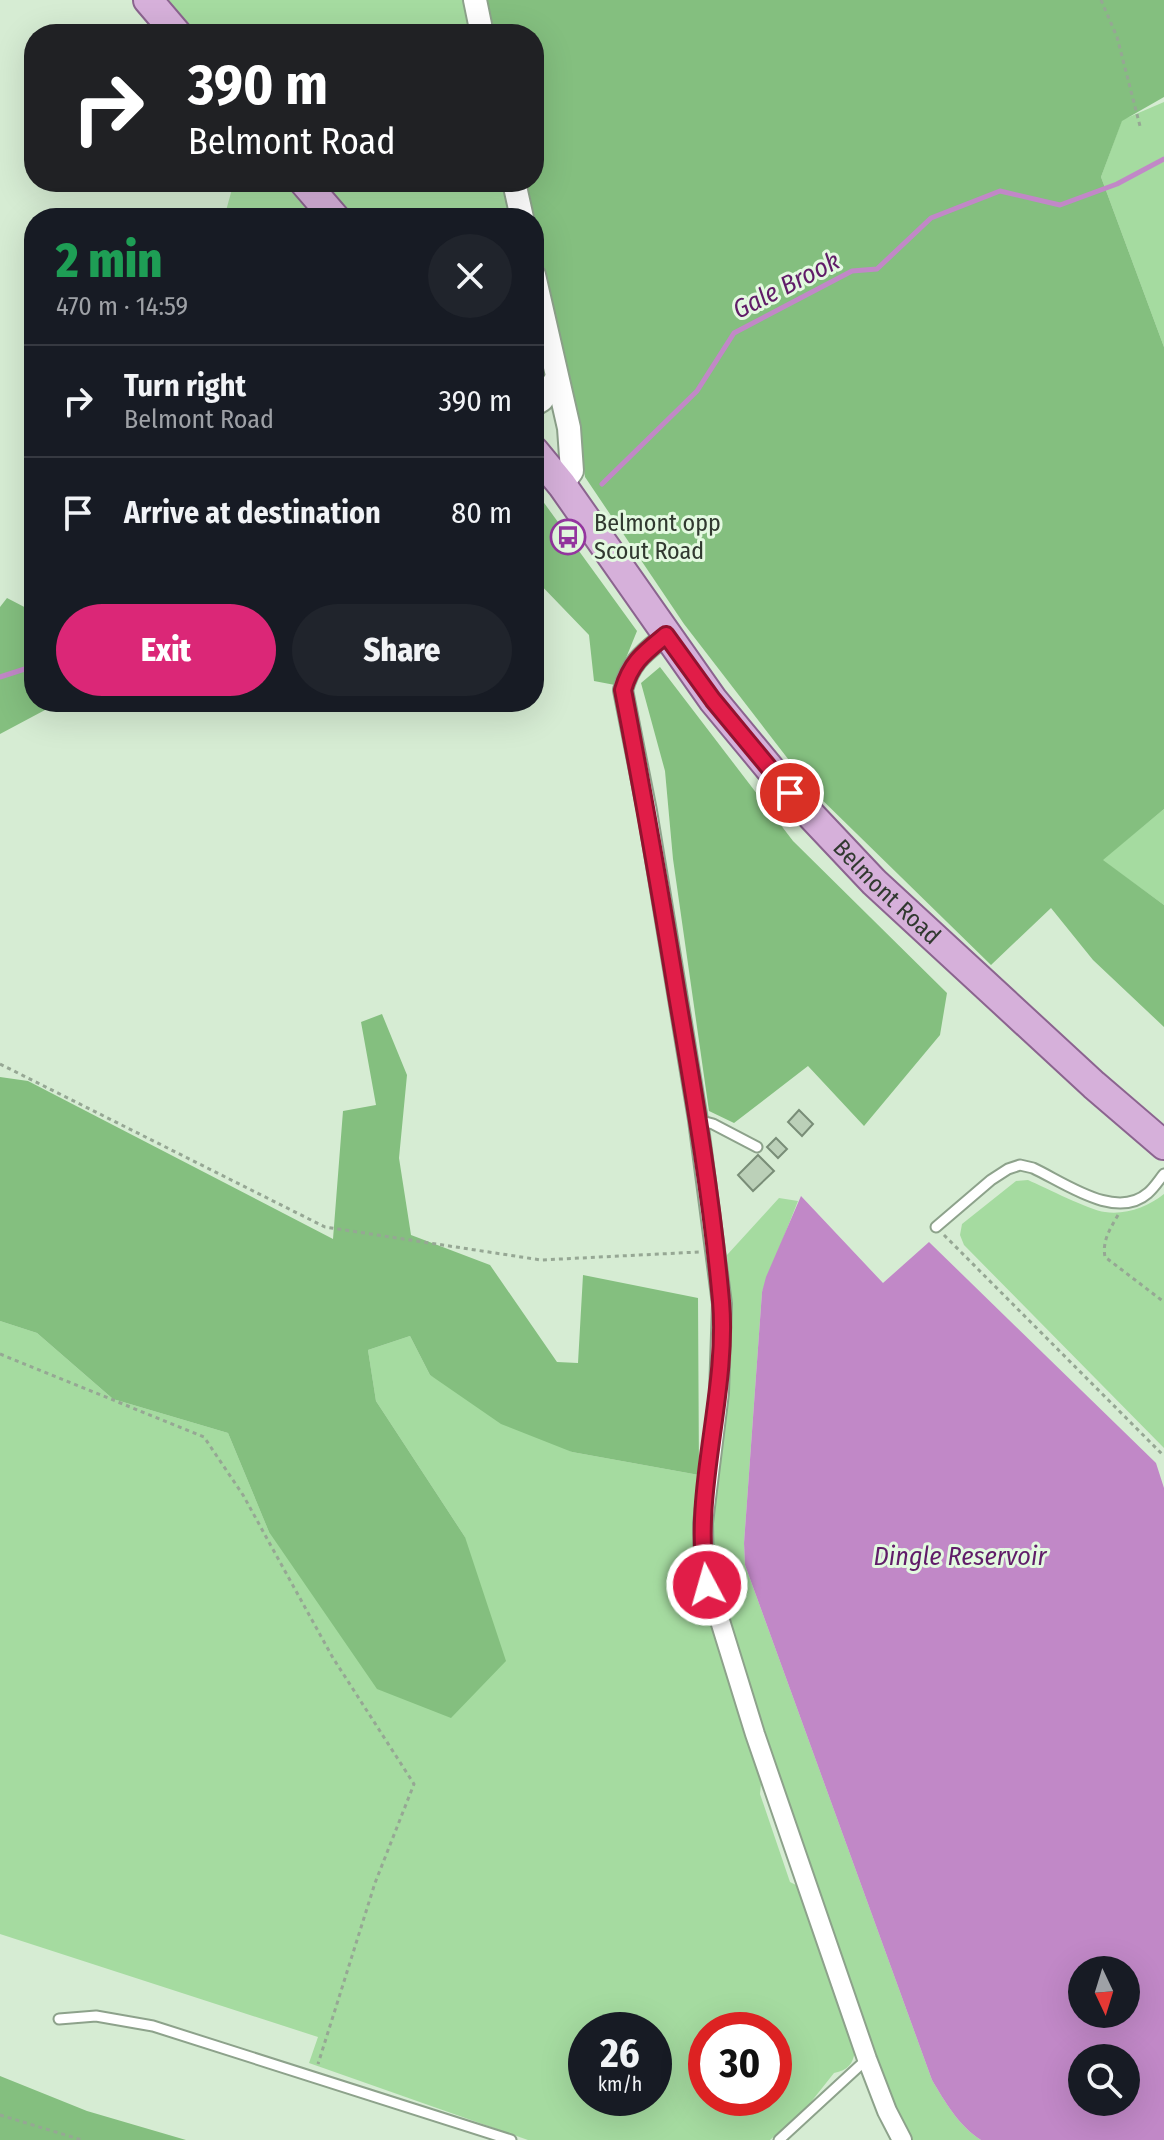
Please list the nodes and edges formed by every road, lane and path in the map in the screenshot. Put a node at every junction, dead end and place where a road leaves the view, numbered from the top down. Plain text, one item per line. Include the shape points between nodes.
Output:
1 (148, 0) edge
2 (475, 0) edge
3 (1101, 0) edge
4 (168, 24) edge
5 (480, 24) edge
6 (1140, 126) dead end
7 (313, 192) edge
8 (326, 208) edge
9 (544, 322) edge
10 (556, 379) junction
11 (544, 397) edge
12 (544, 463) edge
13 (562, 485) junction
14 (666, 635) junction
15 (0, 1064) edge
16 (698, 1120) junction
17 (1164, 1145) edge
18 (757, 1147) dead end
19 (1164, 1174) edge
20 (1125, 1204) junction
21 (936, 1227) joint
22 (715, 1250) junction
23 (1164, 1302) edge
24 (0, 1354) edge
25 (1164, 1456) edge
26 (59, 2019) dead end
27 (867, 2059) junction
28 (314, 2076) junction
29 (0, 2115) edge
30 (82, 2140) edge
31 (511, 2140) edge
32 (779, 2140) edge
33 (902, 2140) edge

1 - 4 main road
2 - 5 street
3 - 6 path via 1117,37
7 - 8 main road
9 - 10 street
10 - 11 street
10 - 13 street via 569,428 572,471
12 - 13 main road, Belmont Road
13 - 14 main road, Belmont Road
14 - 16 street via 638,658 623,690
14 - 17 main road, Belmont Road via 790,793 874,882
15 - 22 path via 325,1227 541,1260
16 - 18 lane
16 - 22 street
19 - 20 lane via 1148,1193
20 - 21 lane via 1103,1202 1020,1165 991,1180
20 - 23 path via 1107,1234 1105,1257
21 - 25 path
22 - 27 street via 722,1304 719,1393 703,1523 704,1569
24 - 28 path via 204,1437 243,1495 333,1658 414,1784 375,1883
26 - 28 lane via 96,2016 143,2023
27 - 32 lane
27 - 33 street
28 - 31 lane
29 - 30 path

